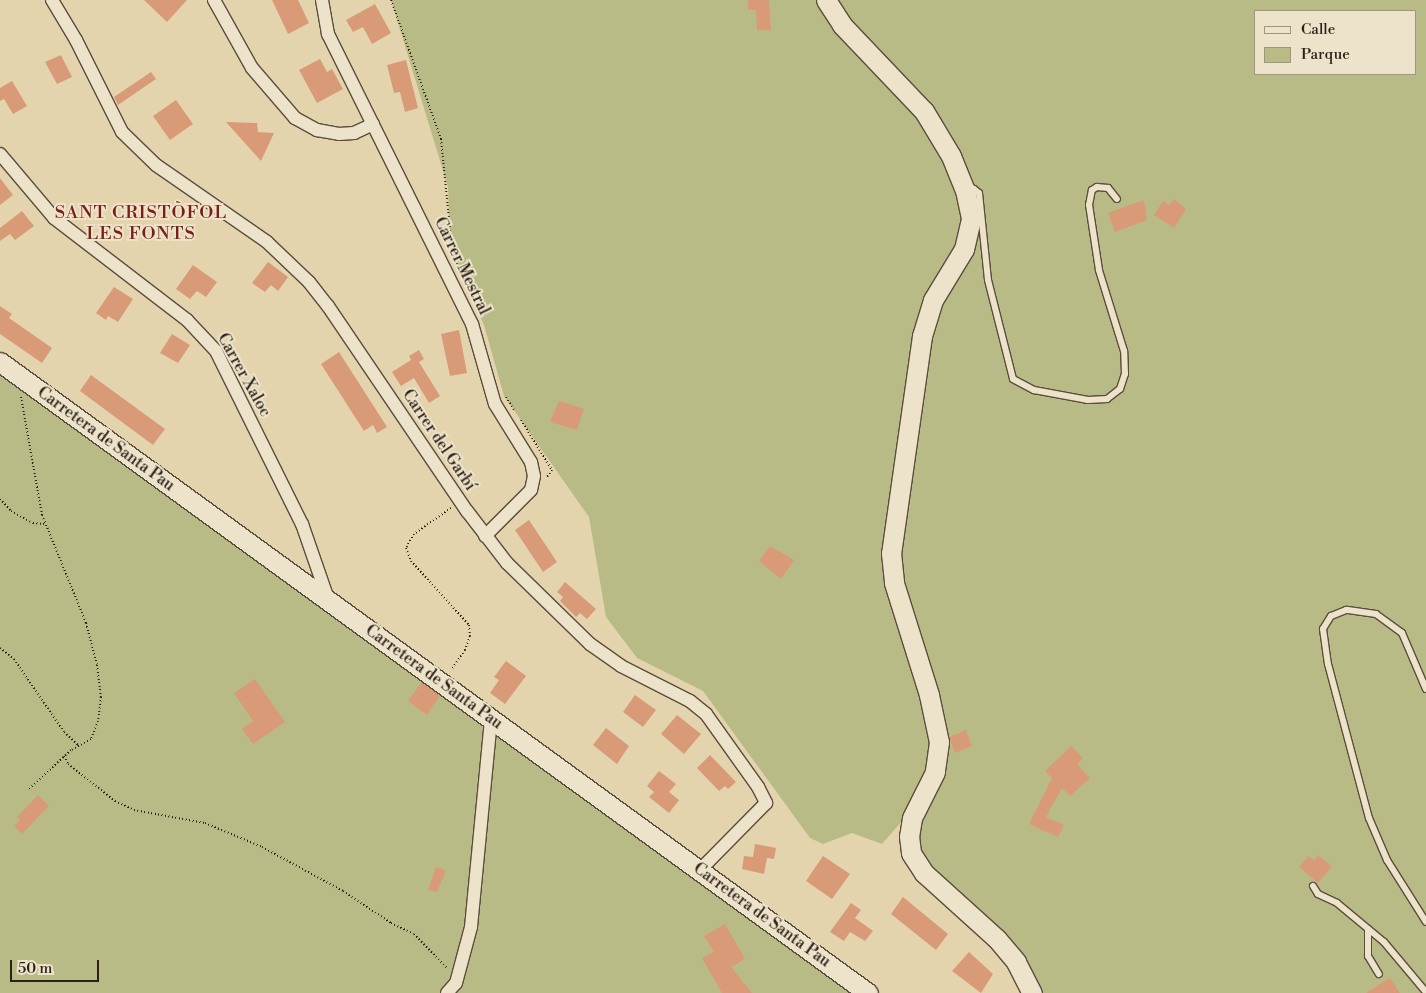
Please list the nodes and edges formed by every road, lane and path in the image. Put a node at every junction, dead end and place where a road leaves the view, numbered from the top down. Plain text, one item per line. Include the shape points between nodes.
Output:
1 (52, 0) edge
2 (214, 0) edge
3 (322, 0) edge
4 (391, 0) edge
5 (826, 0) edge
6 (373, 124) junction
7 (0, 154) edge
8 (965, 190) junction
9 (1117, 199) dead end
10 (460, 272) dead end
11 (0, 362) edge
12 (29, 383) junction
13 (502, 390) dead end
14 (516, 412) dead end
15 (519, 418) dead end
16 (532, 486) junction
17 (0, 499) edge
18 (460, 501) junction
19 (45, 524) junction
20 (485, 536) junction
21 (328, 599) junction
22 (0, 648) edge
23 (443, 683) junction
24 (1426, 688) edge
25 (491, 718) junction
26 (79, 746) junction
27 (64, 756) junction
28 (28, 790) dead end
29 (700, 870) junction
30 (1313, 886) dead end
31 (1426, 922) edge
32 (1368, 929) junction
33 (1379, 974) dead end
34 (455, 990) edge
35 (1426, 992) edge
36 (868, 993) edge
37 (1032, 993) edge

1 - 18 street, Carrer del Garbí via 122,132 156,165 267,242 309,282
2 - 6 street via 252,68 295,118 318,130 339,134 354,133
3 - 6 street, Carrer Mestral via 328,34
4 - 10 path via 441,139 452,250
5 - 8 street via 842,24 924,111 951,156
6 - 16 street, Carrer Mestral via 472,324 492,397 530,462
7 - 21 street, Carrer Xaloc via 54,218 188,320 216,351 302,524
8 - 9 lane via 974,189 979,194 988,280 1013,379 1034,390 1088,400 1107,399 1120,388 1125,374 1124,352 1099,270 1089,205 1092,190 1097,187 1108,188
8 - 37 street via 971,219 964,249 933,300 922,336 891,553 894,583 930,695 939,742 935,772 912,818 909,836 911,853 924,873 997,939 1016,962
11 - 12 street, Carretera de Santa Pau
12 - 19 path via 22,391 20,405
12 - 21 street, Carretera de Santa Pau
13 - 14 path
15 - 16 path via 552,470
16 - 20 street
17 - 19 path via 11,511 33,523
18 - 20 street, Carrer del Garbí
18 - 23 path via 414,534 406,548 411,561 470,625 465,650
19 - 26 path via 86,623 100,686 98,722 91,739
20 - 29 street, Carrer del Garbí via 552,611 590,644 621,666 698,706 758,787 766,803
21 - 23 street, Carretera de Santa Pau
22 - 26 path via 14,660 64,732
23 - 25 street, Carretera de Santa Pau
24 - 31 lane via 1402,633 1376,614 1346,610 1331,616 1323,629 1328,664 1369,818 1387,860
25 - 29 street, Carretera de Santa Pau
25 - 34 street via 471,927
26 - 27 path
27 - 28 path
27 - 34 path via 68,764 121,804 134,810 205,823 262,847 343,890 391,923 414,934 449,970
29 - 36 street, Carretera de Santa Pau
30 - 32 lane via 1318,894 1337,903
32 - 33 lane via 1368,956
32 - 35 lane via 1384,942

